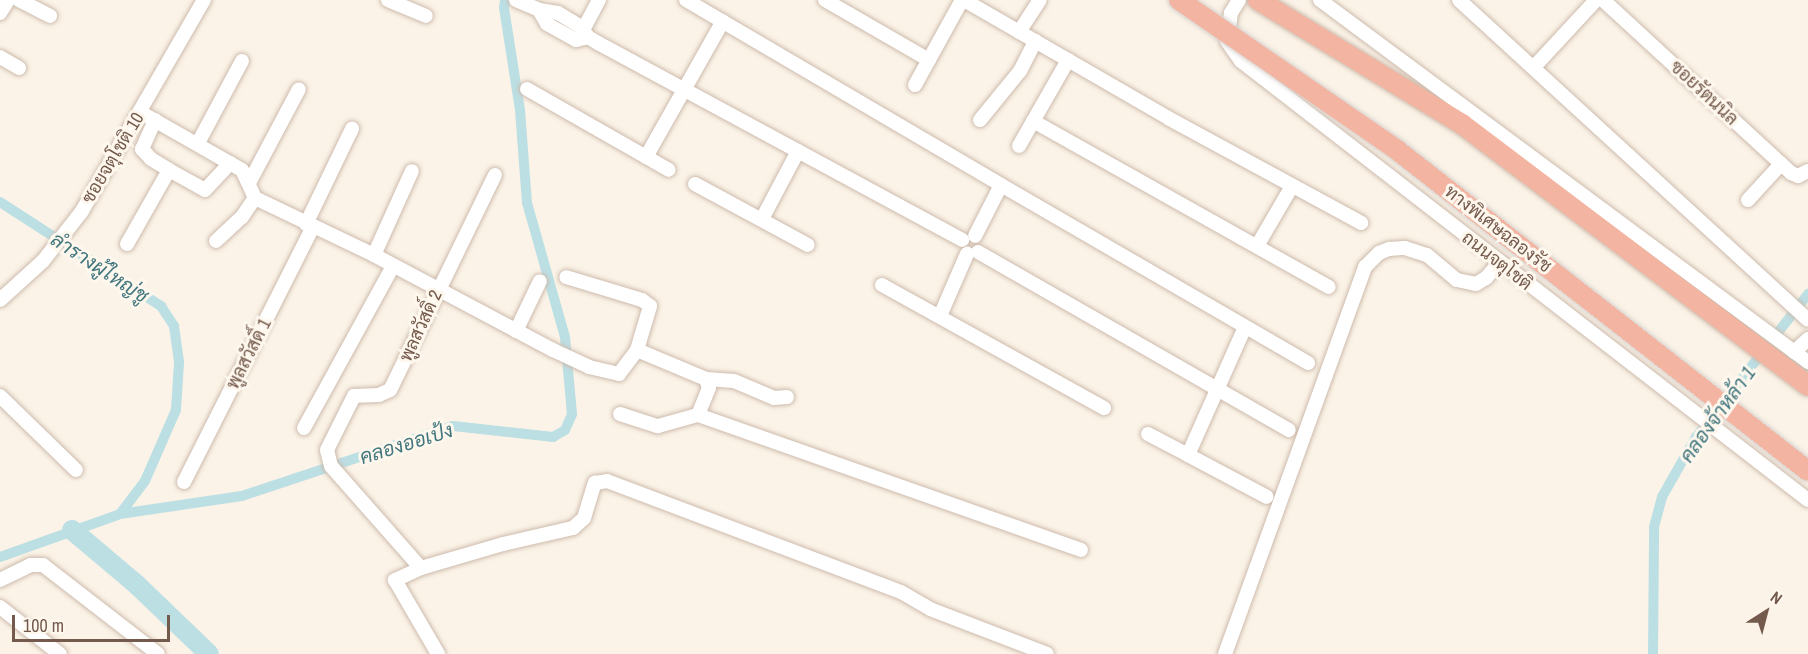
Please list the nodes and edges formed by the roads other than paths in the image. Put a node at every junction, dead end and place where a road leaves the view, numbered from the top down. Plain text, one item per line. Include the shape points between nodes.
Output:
1 (8, 0) edge
2 (20, 0) edge
3 (204, 0) edge
4 (388, 0) edge
5 (516, 0) edge
6 (599, 0) edge
7 (686, 0) edge
8 (825, 0) edge
9 (963, 0) edge
10 (1040, 0) edge
11 (1179, 0) edge
12 (1239, 0) edge
13 (1258, 0) edge
14 (1320, 0) edge
15 (1459, 0) edge
16 (1596, 0) edge
17 (1603, 0) edge
18 (0, 13) edge
19 (50, 16) dead end
20 (426, 16) dead end
21 (723, 21) junction
22 (1019, 32) junction
23 (586, 34) junction
24 (1035, 41) junction
25 (0, 57) edge
26 (929, 60) junction
27 (1068, 60) junction
28 (242, 61) dead end
29 (1534, 67) junction
30 (19, 68) dead end
31 (915, 85) dead end
32 (299, 89) dead end
33 (527, 89) dead end
34 (685, 89) junction
35 (140, 112) junction
36 (155, 120) junction
37 (980, 120) dead end
38 (1034, 121) junction
39 (352, 129) dead end
40 (198, 143) junction
41 (1019, 146) dead end
42 (798, 151) junction
43 (646, 157) junction
44 (230, 163) junction
45 (1781, 164) junction
46 (169, 170) junction
47 (669, 170) dead end
48 (412, 171) dead end
49 (1808, 171) edge
50 (495, 175) dead end
51 (249, 183) junction
52 (696, 184) dead end
53 (1001, 185) junction
54 (1292, 186) junction
55 (255, 198) junction
56 (1748, 200) dead end
57 (762, 219) junction
58 (1361, 223) dead end
59 (310, 225) junction
60 (216, 241) dead end
61 (127, 244) dead end
62 (808, 245) dead end
63 (970, 246) junction
64 (1257, 246) junction
65 (374, 255) junction
66 (1499, 263) junction
67 (393, 266) junction
68 (566, 277) dead end
69 (540, 281) dead end
70 (882, 285) dead end
71 (1329, 287) dead end
72 (438, 290) junction
73 (0, 300) edge
74 (940, 316) junction
75 (1808, 319) edge
76 (1245, 327) junction
77 (1748, 329) junction
78 (516, 331) junction
79 (1808, 339) edge
80 (637, 350) junction
81 (1789, 360) junction
82 (1808, 362) edge
83 (1308, 363) dead end
84 (706, 379) junction
85 (1808, 386) edge
86 (1216, 389) junction
87 (0, 396) edge
88 (787, 397) dead end
89 (1104, 408) dead end
90 (620, 414) dead end
91 (698, 415) junction
92 (304, 428) dead end
93 (1289, 430) dead end
94 (1148, 434) dead end
95 (1188, 455) junction
96 (76, 470) dead end
97 (1808, 471) edge
98 (184, 482) dead end
99 (1267, 497) dead end
100 (1808, 500) edge
101 (1081, 550) dead end
102 (422, 568) junction
103 (0, 580) edge
104 (0, 607) edge
105 (60, 654) edge
106 (158, 654) edge
107 (438, 654) edge
108 (1047, 654) edge
109 (1225, 654) edge

1 - 18 street
2 - 19 street
3 - 35 street, ซอยจตุโชติ 10
4 - 20 street
5 - 23 street via 558,13
6 - 23 street
7 - 21 street
8 - 26 street
9 - 22 street
9 - 26 street
10 - 22 street
11 - 97 highway, ทางพิเศษฉลองรัช, bridge via 1397,150
12 - 66 street, ถนนจตุโชติ via 1231,13 1227,41 1241,61
13 - 77 highway via 1462,124 1655,270
14 - 77 street
15 - 29 street
16 - 29 street
17 - 45 street, ซอยรัตนนิล
21 - 34 street
21 - 53 street
22 - 24 street
23 - 34 street
24 - 27 street
24 - 37 street via 1020,71
25 - 30 street
26 - 31 street
27 - 38 street
27 - 54 street
28 - 40 street
29 - 75 street
32 - 51 street
33 - 43 street
34 - 42 street
34 - 43 street
35 - 36 street
35 - 73 street, ซอยจตุโชติ 10 via 61,240 44,261
36 - 40 street
36 - 46 street via 142,149
38 - 41 street
38 - 64 street
39 - 59 street, พูลสวัสดิ์ 1
40 - 44 street
42 - 57 street
42 - 63 street
43 - 47 street
44 - 46 street via 205,190
44 - 51 street via 242,170
45 - 49 street, ซอยรัตนนิล via 1798,176
45 - 56 street
46 - 61 street
48 - 65 street
50 - 72 street, พูลสวัสดิ์ 2
51 - 55 street
52 - 57 street
53 - 63 street
53 - 76 street
54 - 58 street
54 - 64 street
55 - 59 street
55 - 60 street via 242,217
57 - 62 street
59 - 65 street
59 - 98 street, พูลสวัสดิ์ 1
63 - 74 street
63 - 86 street
64 - 71 street
65 - 67 street
66 - 100 street, ถนนจตุโชติ
66 - 109 street via 1476,284 1457,280 1426,255 1405,248 1379,253 1365,267
67 - 72 street
67 - 92 street
68 - 80 street via 648,304
69 - 78 street
70 - 74 street
72 - 78 street
72 - 102 street, พูลสวัสดิ์ 2 via 390,390 379,395 354,396 327,450 331,466
74 - 89 street
76 - 83 street
76 - 86 street
77 - 81 highway
77 - 81 street via 1782,343
78 - 80 street via 589,367 619,374
79 - 81 street
80 - 84 street
81 - 82 street
81 - 85 highway
84 - 88 street via 734,381 774,398
84 - 91 street via 709,388
86 - 93 street
86 - 95 street
87 - 96 street
90 - 91 street via 658,426
91 - 101 street
94 - 95 street
95 - 99 street
102 - 107 street via 395,580
102 - 108 street via 573,528 584,518 595,483 607,481 901,592 930,609
103 - 106 street via 31,565 43,565
104 - 105 street

